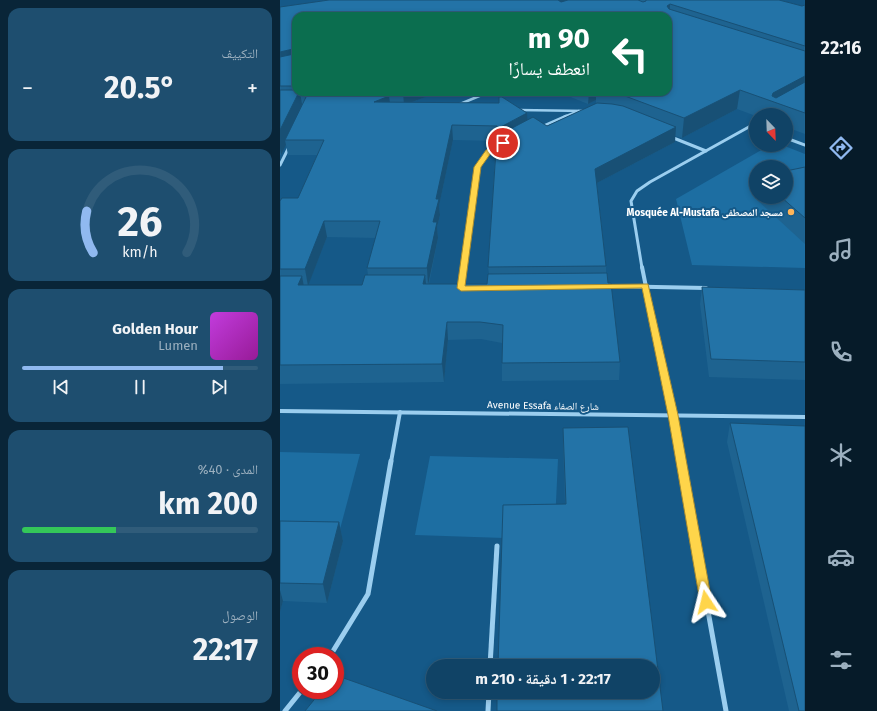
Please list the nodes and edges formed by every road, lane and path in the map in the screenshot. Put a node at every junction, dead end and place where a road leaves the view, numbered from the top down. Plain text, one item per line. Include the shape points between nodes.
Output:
1 (479, 96) edge
2 (455, 106) edge
3 (589, 107) edge
4 (511, 110) edge
5 (582, 110) junction
6 (594, 112) edge
7 (539, 128) edge
8 (749, 128) edge
9 (665, 134) edge
10 (793, 141) edge
11 (503, 143) edge
12 (805, 145) edge
13 (289, 146) edge
14 (706, 151) junction
15 (280, 165) edge
16 (599, 286) edge
17 (645, 286) junction
18 (453, 288) edge
19 (461, 288) junction
20 (468, 288) edge
21 (709, 288) edge
22 (280, 411) edge
23 (400, 412) junction
24 (673, 415) junction
25 (805, 417) edge
26 (497, 546) dead end
27 (336, 647) edge
28 (490, 659) edge
29 (295, 699) edge
30 (489, 699) edge
31 (285, 711) edge
32 (488, 711) edge
33 (726, 711) edge

1 - 2 street
3 - 5 street
4 - 5 street
5 - 6 street
5 - 7 street
8 - 14 street
9 - 14 street
10 - 12 street
11 - 19 street via 489,152 477,167
13 - 15 street
14 - 17 street via 650,182 637,191 631,201
16 - 17 street
17 - 21 street
17 - 24 street
18 - 19 street
19 - 20 street
22 - 23 street, Avenue Essafa شارع الصفاء
23 - 24 street, Avenue Essafa شارع الصفاء
23 - 27 street via 368,594
24 - 25 street, Avenue Essafa شارع الصفاء
24 - 33 street
26 - 28 street
29 - 31 street
30 - 32 street

